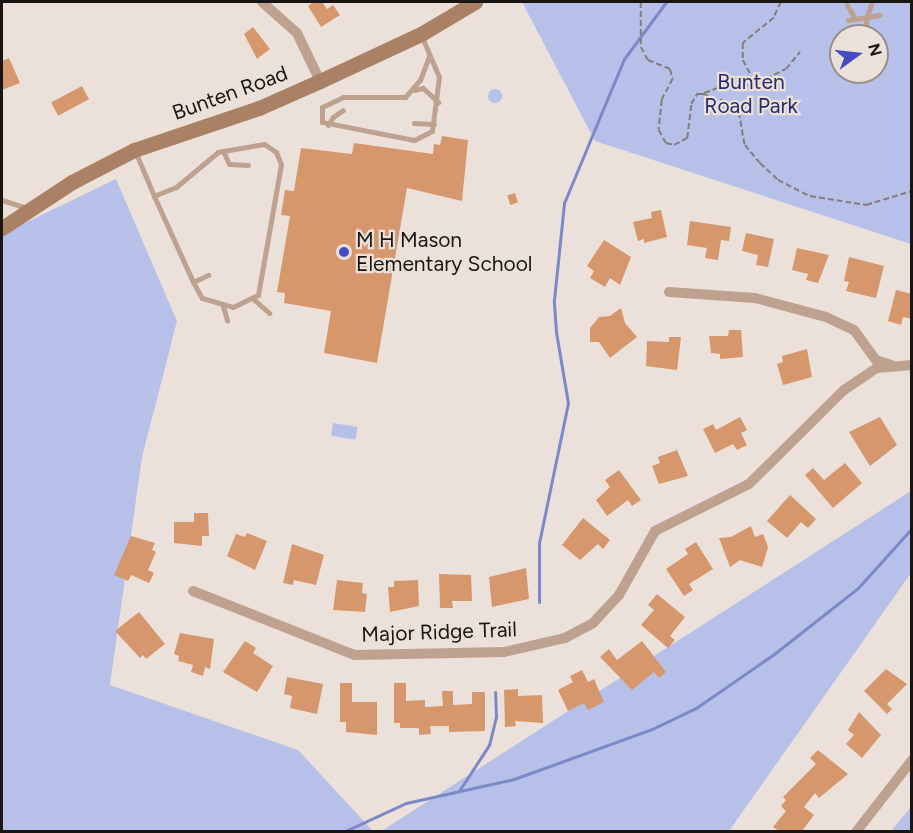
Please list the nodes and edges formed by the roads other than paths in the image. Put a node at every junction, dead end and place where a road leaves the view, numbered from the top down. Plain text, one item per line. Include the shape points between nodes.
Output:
1 (262, 2) edge
2 (475, 2) edge
3 (872, 2) edge
4 (847, 5) dead end
5 (880, 15) dead end
6 (866, 19) junction
7 (866, 24) edge
8 (421, 34) junction
9 (429, 56) junction
10 (320, 81) junction
11 (414, 90) junction
12 (438, 102) junction
13 (343, 110) dead end
14 (414, 123) dead end
15 (434, 124) junction
16 (328, 126) junction
17 (134, 150) junction
18 (224, 151) junction
19 (248, 165) dead end
20 (154, 196) junction
21 (2, 200) edge
22 (29, 209) junction
23 (2, 228) edge
24 (208, 275) dead end
25 (193, 282) junction
26 (669, 292) dead end
27 (252, 298) junction
28 (223, 306) junction
29 (269, 314) dead end
30 (227, 320) dead end
31 (912, 365) edge
32 (897, 368) junction
33 (193, 591) dead end
34 (912, 760) edge
35 (856, 831) edge

1 - 10 street via 297,33
2 - 8 street, Bunten Road
3 - 6 lane
4 - 6 lane via 851,20
5 - 6 lane
6 - 7 lane
8 - 9 lane
8 - 10 street, Bunten Road
9 - 11 lane
9 - 12 lane via 439,77
10 - 17 street, Bunten Road via 259,108
11 - 12 lane via 423,88
11 - 16 lane via 396,98 357,95 330,101 320,113
12 - 15 lane
13 - 16 lane
14 - 15 lane
15 - 16 lane via 432,130 414,140
17 - 20 lane
17 - 22 street, Bunten Road
18 - 19 lane via 229,164
18 - 20 lane via 198,165 176,187
18 - 27 lane via 264,144 276,152 281,164 258,295
20 - 25 lane
21 - 22 lane
22 - 23 street, Bunten Road
24 - 25 lane
25 - 28 lane via 202,298
26 - 32 street via 755,298 826,317 854,330 876,360
27 - 28 lane via 233,307
27 - 29 lane
28 - 30 lane
31 - 32 street, Major Ridge Trail
32 - 33 street, Major Ridge Trail via 877,368 844,390 787,448 732,495 655,531 619,595 593,623 565,638 494,653 355,655
34 - 35 street

